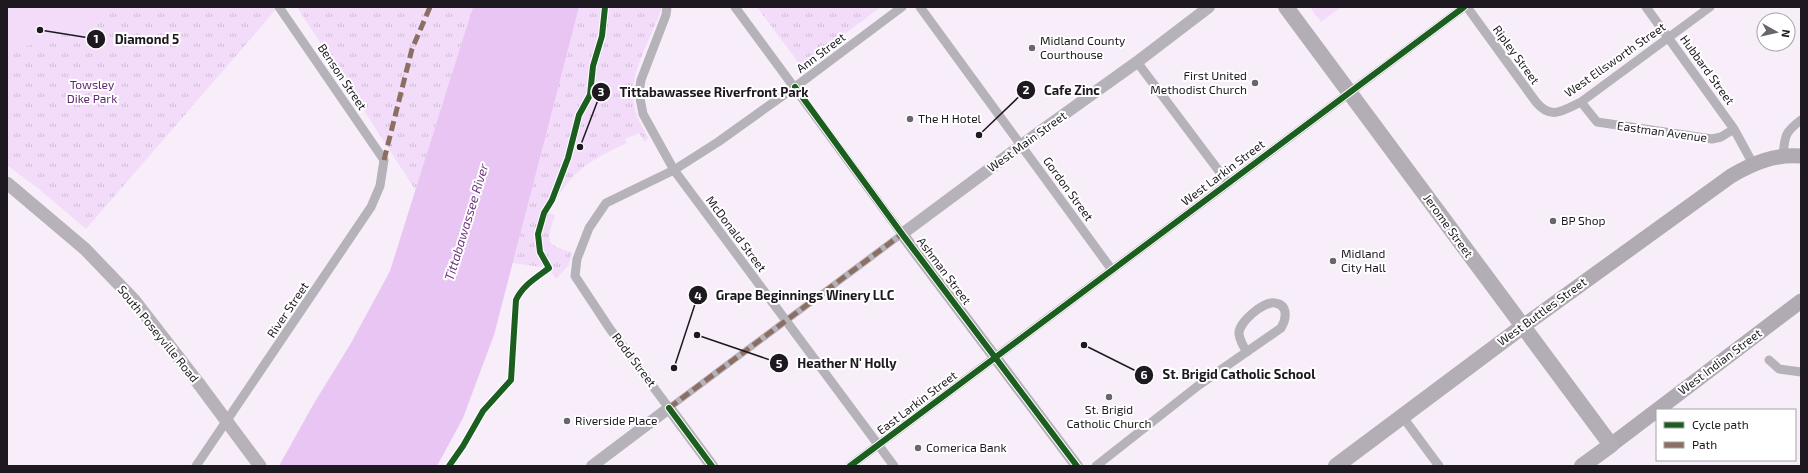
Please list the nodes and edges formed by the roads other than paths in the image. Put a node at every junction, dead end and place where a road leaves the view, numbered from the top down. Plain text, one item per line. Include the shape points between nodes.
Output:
1 (280, 7) edge
2 (667, 7) edge
3 (735, 7) edge
4 (902, 7) edge
5 (920, 7) edge
6 (1209, 7) edge
7 (1286, 7) edge
8 (1465, 7) edge
9 (1646, 7) edge
10 (1710, 7) edge
11 (1668, 38) junction
12 (1137, 62) junction
13 (795, 87) junction
14 (1349, 92) junction
15 (1580, 102) junction
16 (1551, 113) joint
17 (1801, 120) edge
18 (1734, 128) junction
19 (1021, 145) junction
20 (1783, 156) junction
21 (1801, 156) edge
22 (384, 160) joint
23 (1753, 164) junction
24 (674, 170) junction
25 (7, 183) edge
26 (1228, 183) junction
27 (902, 234) junction
28 (580, 248) joint
29 (1112, 270) junction
30 (1801, 300) edge
31 (786, 322) junction
32 (1522, 326) junction
33 (1247, 352) junction
34 (996, 357) junction
35 (1769, 360) dead end
36 (1801, 372) edge
37 (669, 408) junction
38 (1658, 409) edge
39 (1656, 411) edge
40 (1402, 416) junction
41 (879, 445) junction
42 (1611, 445) junction
43 (196, 466) edge
44 (260, 466) edge
45 (592, 466) edge
46 (712, 466) edge
47 (850, 466) edge
48 (894, 466) edge
49 (1077, 466) edge
50 (1096, 466) edge
51 (1336, 466) edge
52 (1439, 466) edge
53 (1582, 466) edge

1 - 22 street, Benson Street
2 - 24 street, McDonald Street via 644,69 639,93 643,114
3 - 13 street, Ashman Street
4 - 13 street, Ann Street
5 - 19 street, Gordon Street
6 - 12 street, West Main Street
7 - 14 highway, Jerome Street
8 - 14 street, West Larkin Street
8 - 16 street, Ripley Street via 1536,102 1542,109
9 - 11 street, Hubbard Street
10 - 11 street, West Ellsworth Street
11 - 15 street, West Ellsworth Street
11 - 18 street, Hubbard Street
12 - 19 street, West Main Street
12 - 26 street
13 - 24 street, Ann Street
13 - 27 street, Ashman Street
14 - 26 street, West Larkin Street
14 - 32 highway, Jerome Street
15 - 16 street, West Ellsworth Street via 1560,112
15 - 18 street, Eastman Avenue via 1597,122 1712,139 1721,137
17 - 20 street via 1788,131
18 - 23 street
19 - 27 street, West Main Street
19 - 29 street, Gordon Street
20 - 21 main road
20 - 23 main road
22 - 43 street, River Street via 380,186 371,207
23 - 32 main road, West Buttles Street via 1731,176
24 - 28 street, Ann Street via 606,204 589,228
24 - 31 street, McDonald Street
25 - 44 main road, South Poseyville Road, bridge via 85,249 134,300
26 - 29 street, West Larkin Street
27 - 31 street
27 - 34 street, Ashman Street
28 - 37 street, Rodd Street via 575,276 610,329
29 - 34 street, West Larkin Street
30 - 38 main road, West Indian Street
31 - 37 street
31 - 41 street, McDonald Street
32 - 40 highway, West Buttles Street
32 - 42 highway, Jerome Street
33 - 33 street via 1281,328 1286,320 1282,307 1275,303 1266,304 1242,323 1239,333 1241,343
33 - 50 street via 1199,385
34 - 41 street, East Larkin Street
34 - 49 street, Ashman Street
35 - 36 street via 1779,369
37 - 45 street
37 - 46 street, Rodd Street
39 - 42 main road, West Indian Street
40 - 51 highway, West Buttles Street
40 - 52 street
41 - 47 street, East Larkin Street
41 - 48 street, McDonald Street
42 - 53 highway, West Indian Street

